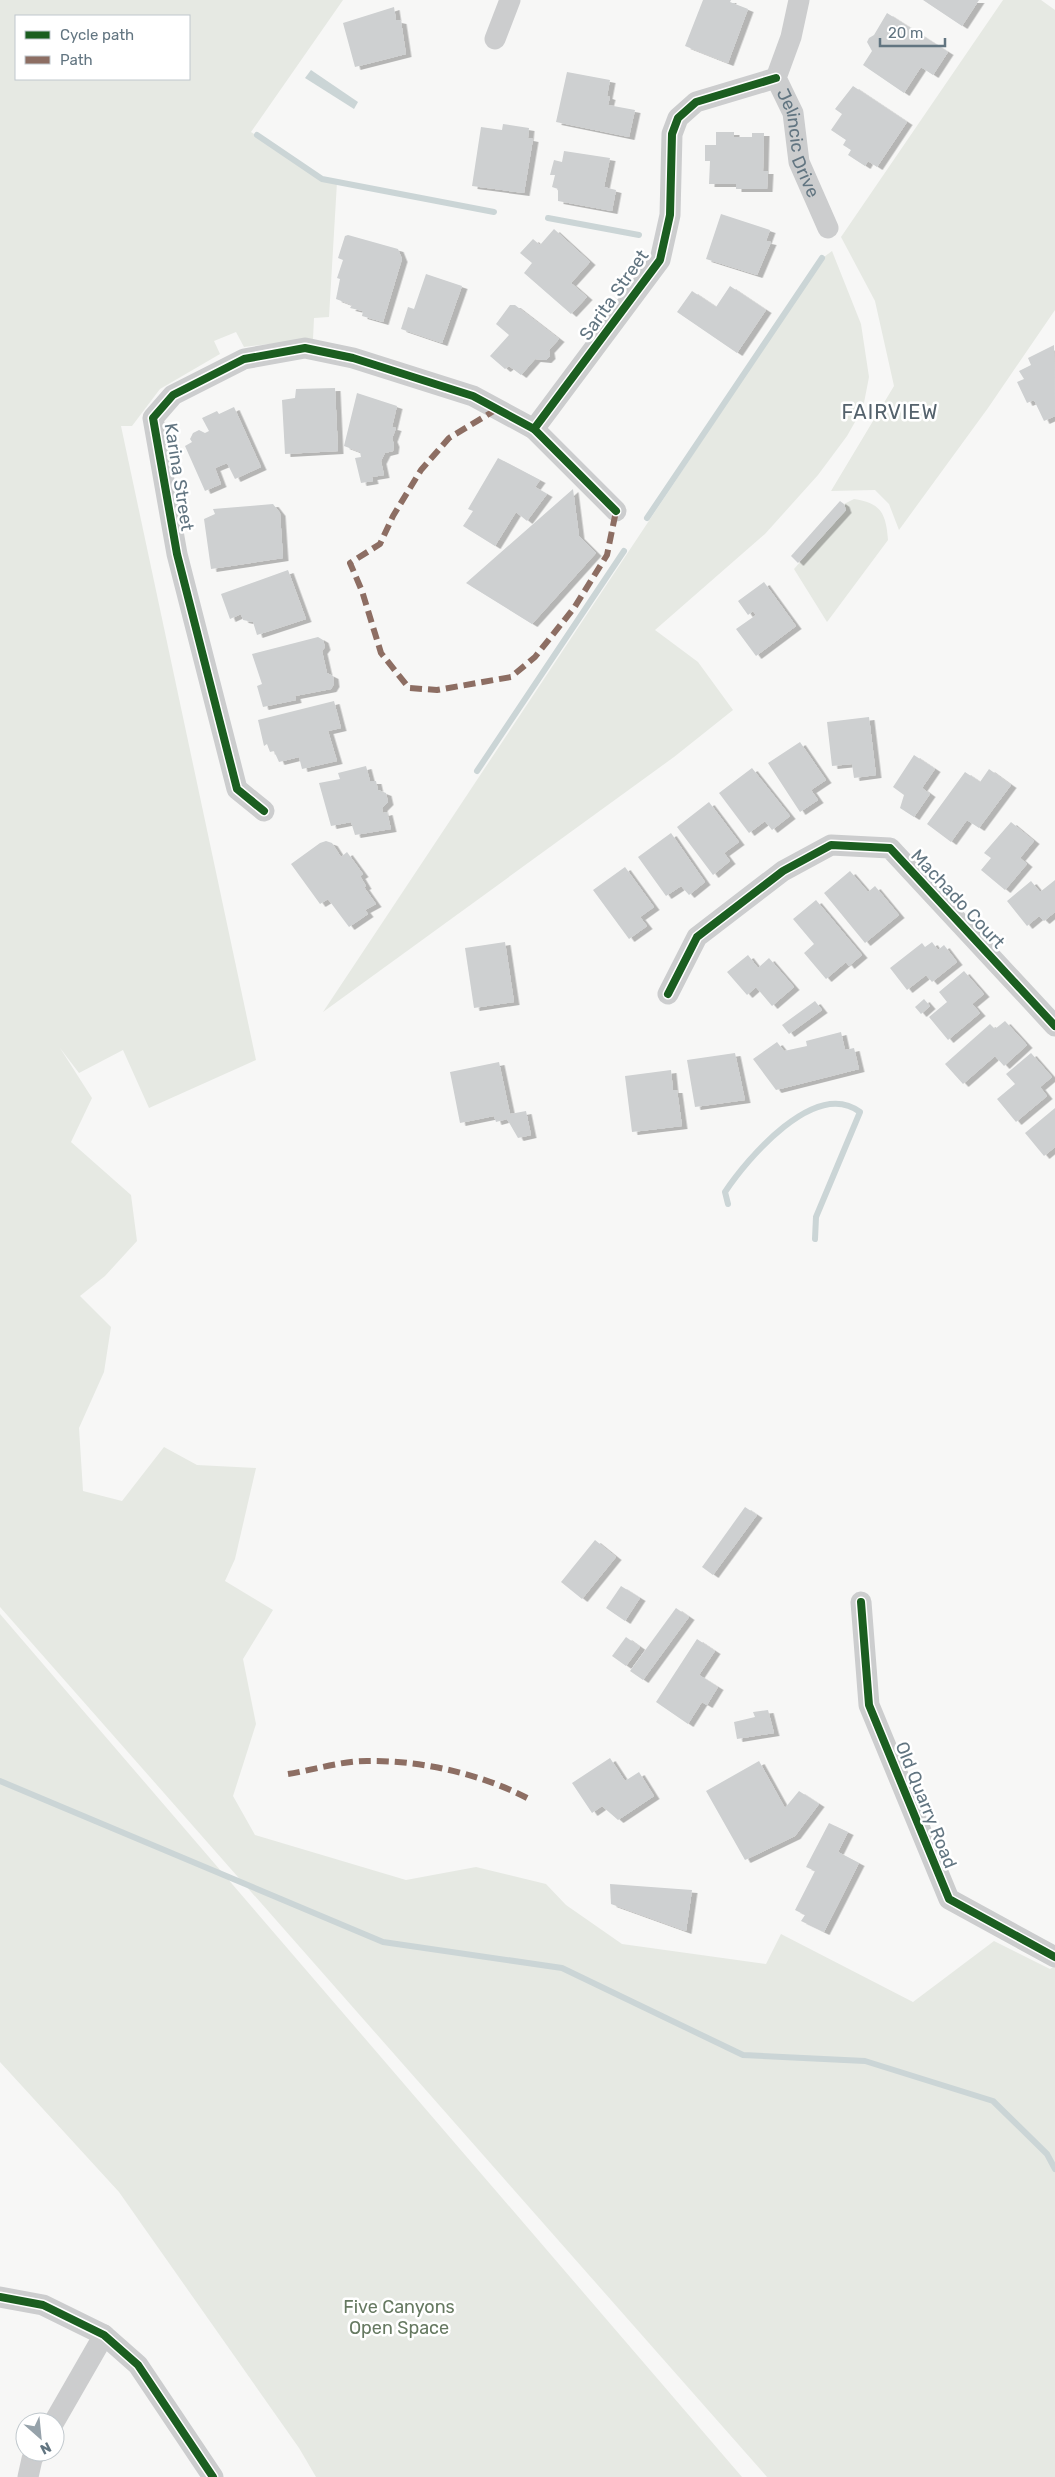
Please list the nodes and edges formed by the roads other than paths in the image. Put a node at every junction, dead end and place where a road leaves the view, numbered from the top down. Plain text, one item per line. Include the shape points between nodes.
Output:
1 (510, 0) edge
2 (799, 0) edge
3 (495, 39) dead end
4 (776, 78) junction
5 (828, 228) dead end
6 (534, 429) junction
7 (616, 511) dead end
8 (264, 811) dead end
9 (668, 994) dead end
10 (1055, 1026) edge
11 (861, 1602) dead end
12 (1055, 1957) edge
13 (0, 2297) edge
14 (104, 2335) junction
15 (60, 2412) edge
16 (32, 2462) edge
17 (28, 2477) edge
18 (213, 2477) edge

1 - 3 street
2 - 4 street, Jelincic Drive via 791,37
4 - 5 street, Jelincic Drive via 793,113 799,162
4 - 6 street, Sarita Street via 696,102 678,118 672,134 670,214 660,260
6 - 7 street, Karina Street
6 - 8 street, Karina Street via 474,396 353,358 305,348 244,360 173,395 153,418 176,554 237,788
9 - 10 street, Machado Court via 697,937 783,870 831,845 890,848
11 - 12 street, Old Quarry Road via 869,1705 949,1899
13 - 14 street via 44,2305
14 - 15 street
14 - 18 street via 138,2365
16 - 17 street

